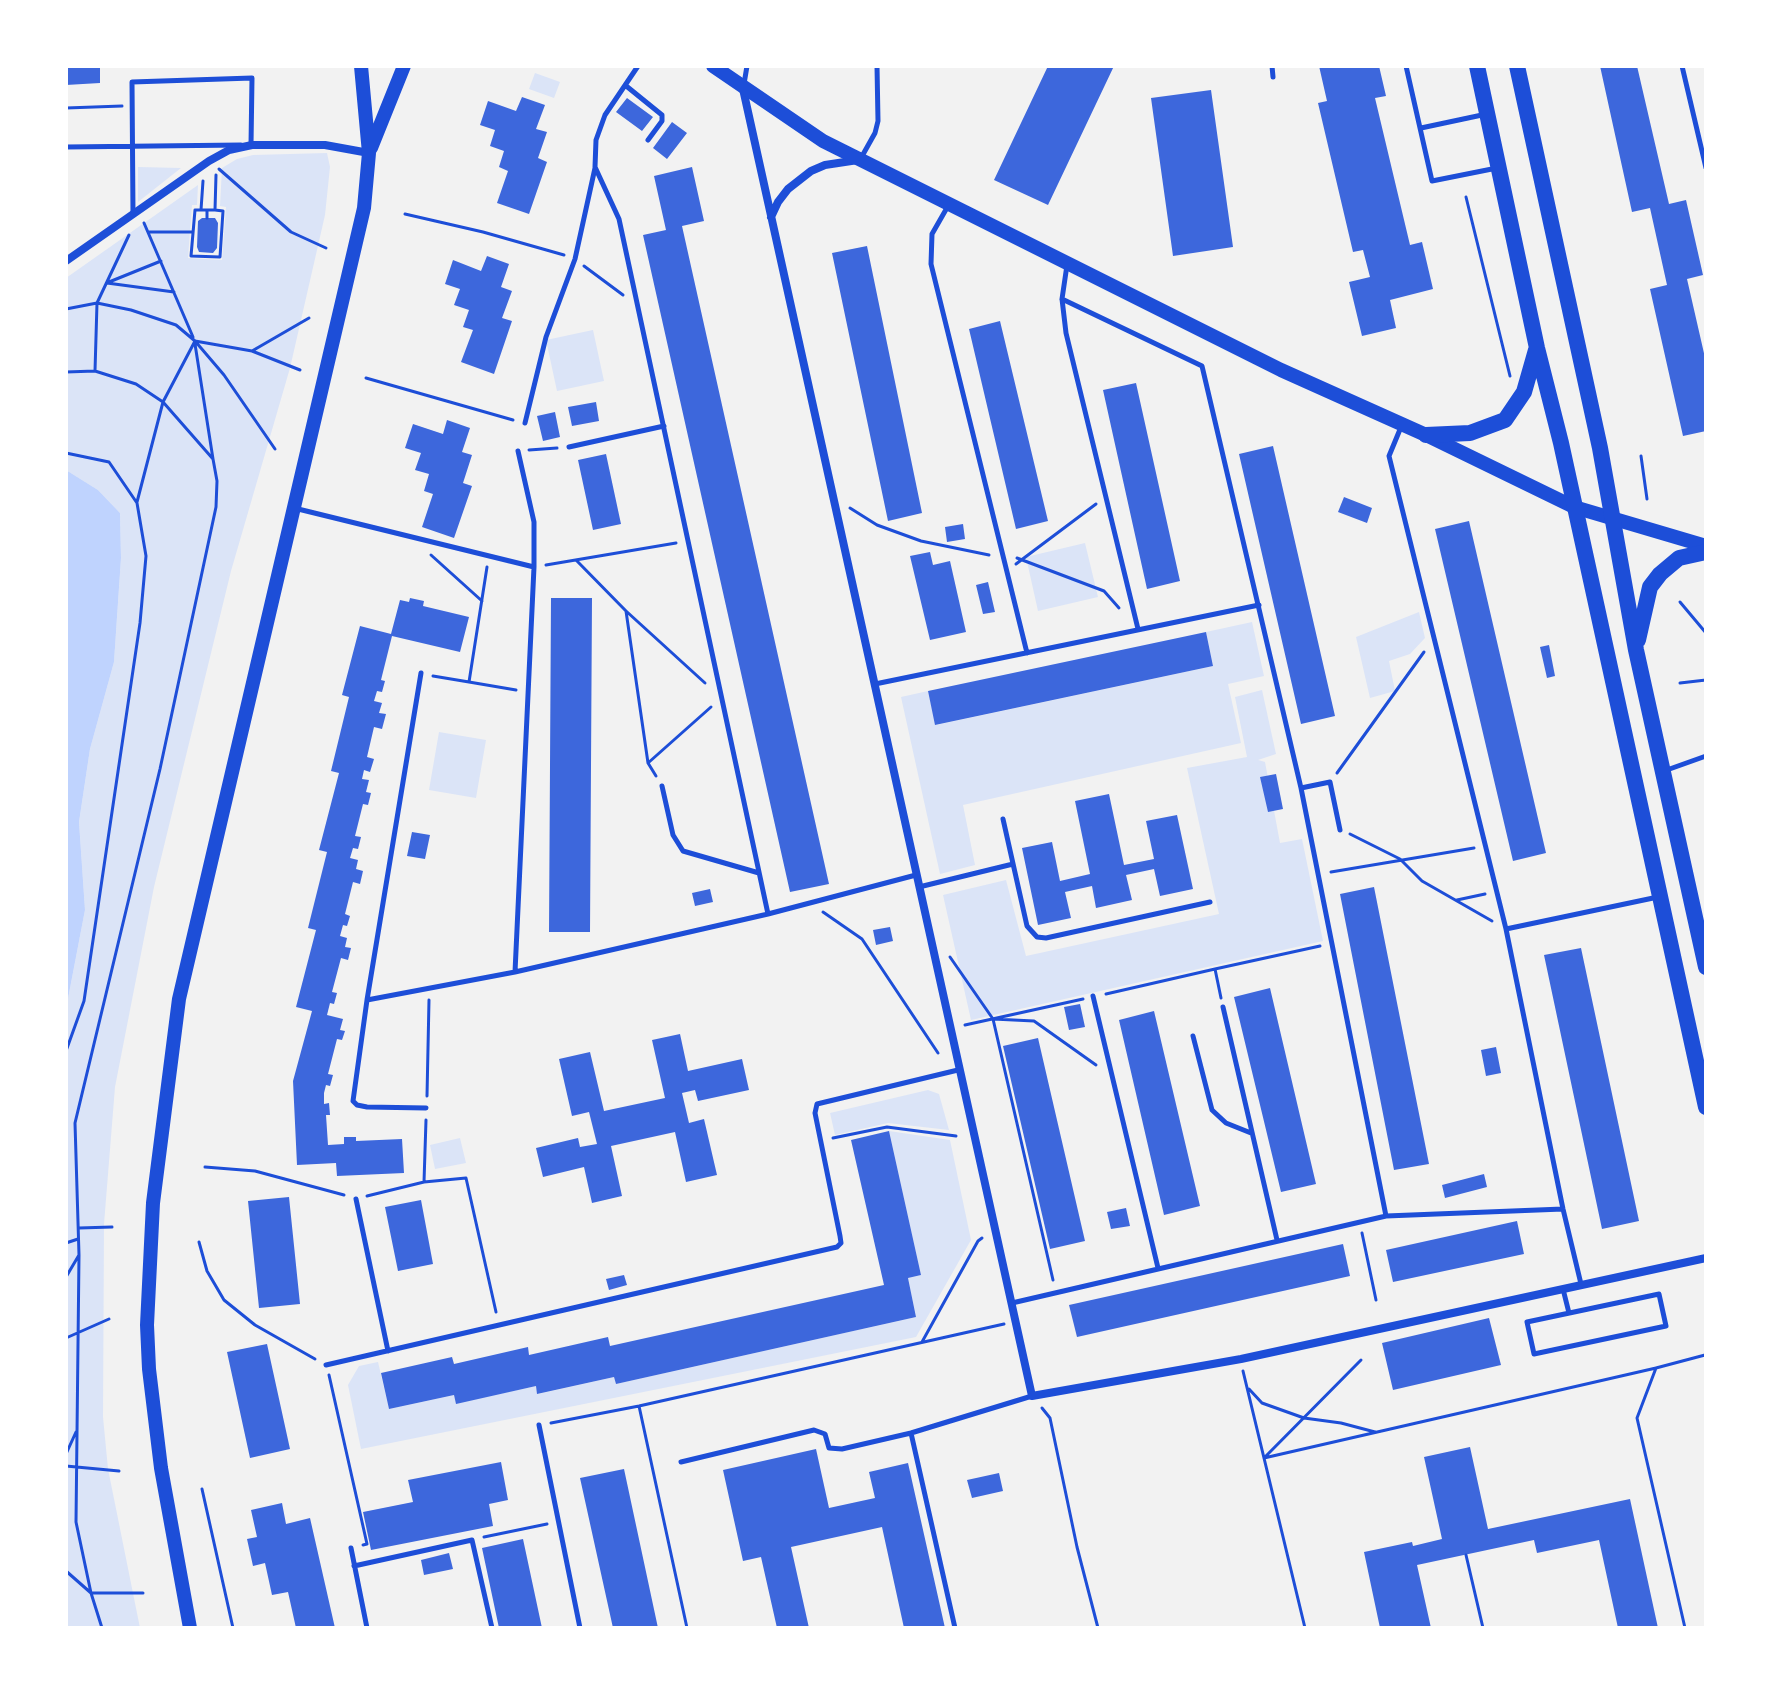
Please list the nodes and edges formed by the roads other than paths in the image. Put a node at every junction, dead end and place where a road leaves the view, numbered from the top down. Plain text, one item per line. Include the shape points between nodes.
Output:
1 (361, 66) edge
2 (404, 66) edge
3 (626, 66) edge
4 (713, 66) edge
5 (747, 66) edge
6 (877, 66) edge
7 (1272, 66) edge
8 (1406, 66) edge
9 (1477, 66) edge
10 (1517, 66) edge
11 (1682, 66) edge
12 (636, 69) edge
13 (1273, 77) dead end
14 (625, 85) junction
15 (743, 89) junction
16 (1487, 115) junction
17 (1421, 128) junction
18 (648, 140) dead end
19 (133, 145) junction
20 (252, 145) junction
21 (66, 147) edge
22 (369, 153) junction
23 (860, 159) junction
24 (595, 167) junction
25 (1498, 168) junction
26 (1706, 168) edge
27 (949, 204) junction
28 (133, 214) junction
29 (770, 218) junction
30 (66, 261) edge
31 (1067, 264) junction
32 (1062, 299) junction
33 (1537, 348) junction
34 (525, 423) road end
35 (1402, 424) junction
36 (664, 426) junction
37 (1426, 435) junction
38 (569, 447) road end
39 (518, 451) road end
40 (1574, 507) junction
41 (294, 508) junction
42 (1611, 518) junction
43 (1706, 546) edge
44 (1706, 552) edge
45 (534, 567) junction
46 (1259, 605) junction
47 (1138, 629) junction
48 (1636, 650) junction
49 (1027, 653) junction
50 (421, 673) road end
51 (875, 684) junction
52 (1706, 756) edge
53 (1663, 771) junction
54 (662, 786) road end
55 (1301, 788) junction
56 (1003, 819) dead end
57 (1340, 830) road end
58 (1013, 864) junction
59 (759, 873) junction
60 (916, 875) junction
61 (918, 887) junction
62 (1660, 897) junction
63 (1210, 902) dead end
64 (768, 914) junction
65 (1506, 929) junction
66 (1706, 967) edge
67 (515, 972) junction
68 (1093, 996) dead end
69 (367, 1000) junction
70 (1223, 1007) road end
71 (1193, 1036) dead end
72 (958, 1070) junction
73 (1706, 1107) edge
74 (426, 1108) road end
75 (1252, 1133) junction
76 (356, 1199) road end
77 (1563, 1209) junction
78 (1386, 1216) junction
79 (1277, 1240) junction
80 (1706, 1258) edge
81 (1158, 1268) junction
82 (1582, 1285) junction
83 (1563, 1289) junction
84 (1012, 1303) junction
85 (1569, 1313) junction
86 (388, 1351) junction
87 (326, 1365) road end
88 (1032, 1396) junction
89 (539, 1425) road end
90 (911, 1433) junction
91 (681, 1462) dead end
92 (351, 1548) road end
93 (354, 1566) junction
94 (190, 1628) edge
95 (367, 1628) edge
96 (492, 1628) edge
97 (580, 1628) edge
98 (955, 1628) edge

1 - 22 street
2 - 22 street
3 - 12 lane
4 - 15 street
5 - 15 lane
6 - 23 lane via 878,121
7 - 13 lane
8 - 17 lane
9 - 16 main road
10 - 42 main road
11 - 26 lane
12 - 14 lane
14 - 18 lane via 662,115
14 - 24 lane via 605,115 596,140
15 - 23 street
15 - 29 street
16 - 17 lane
16 - 25 main road
17 - 25 lane via 1432,181
19 - 20 lane
19 - 20 lane via 132,82 252,78
19 - 21 lane
19 - 28 lane
20 - 22 street via 325,145
20 - 28 street via 209,161
22 - 41 street via 364,208
23 - 27 street
23 - 29 street via 811,171 783,195
24 - 34 lane via 575,259 546,337
24 - 36 lane via 619,219
25 - 33 main road
27 - 31 street
27 - 49 lane via 932,234 931,264
28 - 30 street
29 - 51 street
31 - 32 lane
31 - 35 street
32 - 46 lane via 1202,366
32 - 47 lane
33 - 37 main road via 1524,392 1505,420 1470,433
33 - 40 main road
35 - 37 street
35 - 65 lane via 1389,456
36 - 38 lane
36 - 59 lane
37 - 40 street
39 - 45 lane via 534,522
40 - 42 street
40 - 62 main road
41 - 45 lane
41 - 94 street via 179,999 153,1203 149,1369
42 - 43 street
42 - 48 main road
44 - 48 main road via 1679,558 1650,587
45 - 67 lane
46 - 47 lane
46 - 55 lane
47 - 49 lane
48 - 53 main road
49 - 51 lane
50 - 69 lane
51 - 60 street
52 - 53 lane
53 - 66 main road
54 - 59 lane via 673,835 683,851
55 - 57 lane via 1330,782
55 - 78 lane
56 - 58 lane
58 - 61 lane
58 - 63 lane via 1027,926 1037,937
59 - 64 lane
60 - 61 street
60 - 64 lane
61 - 72 street
62 - 65 lane
62 - 73 main road
64 - 67 lane
65 - 77 lane
67 - 69 lane
68 - 81 lane
69 - 74 lane via 353,1101 367,1107
70 - 75 lane
71 - 75 lane via 1212,1110 1226,1123
72 - 84 street
72 - 86 lane via 817,1104 841,1243 837,1247
75 - 79 lane
76 - 86 lane
77 - 78 lane
77 - 82 lane
78 - 79 lane
79 - 81 lane
80 - 82 street
81 - 84 lane
82 - 83 street
83 - 85 lane
83 - 88 street via 1241,1359
84 - 88 street
85 - 85 lane via 1659,1294 1666,1326 1534,1354 1527,1322
86 - 87 lane
88 - 90 lane
89 - 97 lane
90 - 91 lane via 834,1449 822,1431 814,1430
90 - 98 lane
92 - 93 lane
93 - 95 lane
93 - 96 lane via 472,1540

